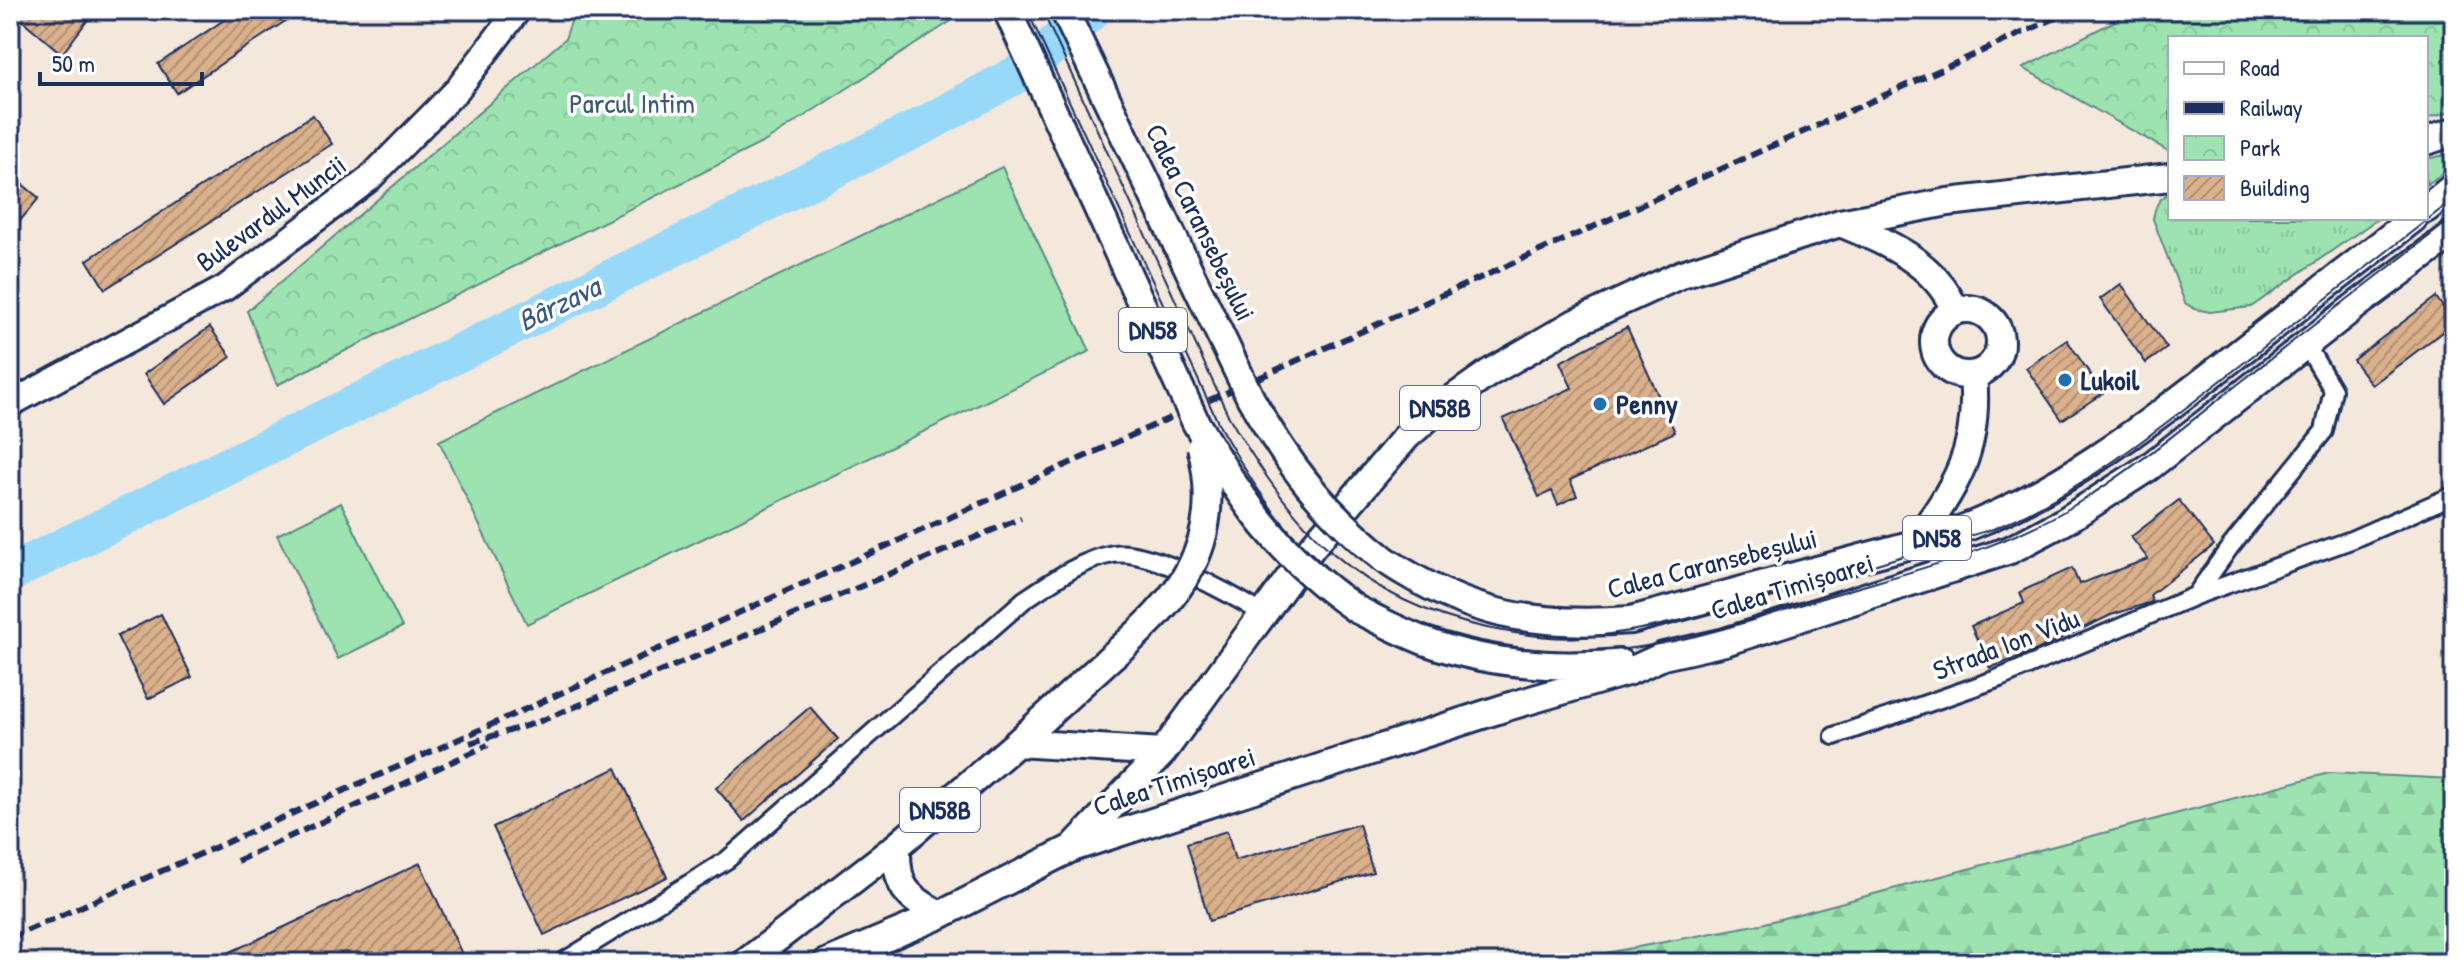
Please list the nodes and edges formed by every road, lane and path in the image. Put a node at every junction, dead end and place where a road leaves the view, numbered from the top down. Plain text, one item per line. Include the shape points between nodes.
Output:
1 (518, 10) edge
2 (1007, 10) edge
3 (1064, 10) edge
4 (2454, 132) edge
5 (2428, 140) edge
6 (2168, 177) edge
7 (2454, 186) edge
8 (2428, 207) edge
9 (2411, 220) edge
10 (1840, 223) junction
11 (2454, 233) edge
12 (1955, 310) junction
13 (2306, 345) junction
14 (1973, 375) junction
15 (10, 404) edge
16 (1196, 423) junction
17 (2454, 495) edge
18 (1913, 545) junction
19 (2195, 596) junction
20 (1263, 614) junction
21 (1663, 656) junction
22 (1834, 736) dead end
23 (1017, 743) junction
24 (1110, 749) junction
25 (1163, 752) junction
26 (1127, 790) junction
27 (897, 846) junction
28 (1072, 848) junction
29 (940, 915) junction
30 (561, 963) edge
31 (745, 963) edge
32 (826, 963) edge

1 - 15 street, Bulevardul Muncii via 457,90 369,179 225,288
2 - 16 main road, DN58, bridge
3 - 18 main road, Calea Caransebeșului / DN58, bridge via 1278,446 1356,537 1424,586 1469,604 1549,623 1631,620
4 - 5 main road
6 - 10 main road, Calea Timișoarei / DN58B via 1948,202
7 - 8 main road
9 - 18 main road, Calea Caransebeșului / DN58 via 2181,399 2078,470 1986,521
10 - 12 main road via 1900,250 1940,283
10 - 20 main road, Calea Timișoarei / DN58B via 1670,279 1575,323 1489,373 1406,437
11 - 13 main road, Calea Timișoarei / DN58
12 - 14 main road via 1937,327 1935,352 1953,373
12 - 14 main road via 1982,312 1999,334 1993,363
13 - 19 street via 2333,390 2324,431
13 - 21 main road, Calea Timișoarei / DN58 via 2149,467 2010,550 1725,642
14 - 18 main road via 1975,419 1962,470
16 - 21 main road, DN58, bridge via 1277,543 1356,609 1422,640 1497,660 1589,665
16 - 23 main road, DN58B, bridge via 1209,509 1203,543 1184,582 1164,607
17 - 19 street, Strada Ion Vidu via 2351,540
19 - 22 street, Strada Ion Vidu via 1997,679
20 - 25 main road, Calea Timișoarei / DN58B
20 - 30 street via 1238,598 1131,553 1094,559 1024,600 727,860
21 - 28 main road, Calea Timișoarei / DN58B via 1630,671
23 - 24 main road, Calea Timișoarei
23 - 27 main road, DN58B
24 - 25 main road, Calea Timișoarei
24 - 26 main road
25 - 26 main road, Calea Timișoarei / DN58B
26 - 28 main road, Calea Timișoarei / DN58B
27 - 29 main road via 899,881 907,894
27 - 31 main road, DN58B
28 - 29 main road, Calea Timișoarei / DN58B
29 - 32 main road, Calea Timișoarei / DN58B

